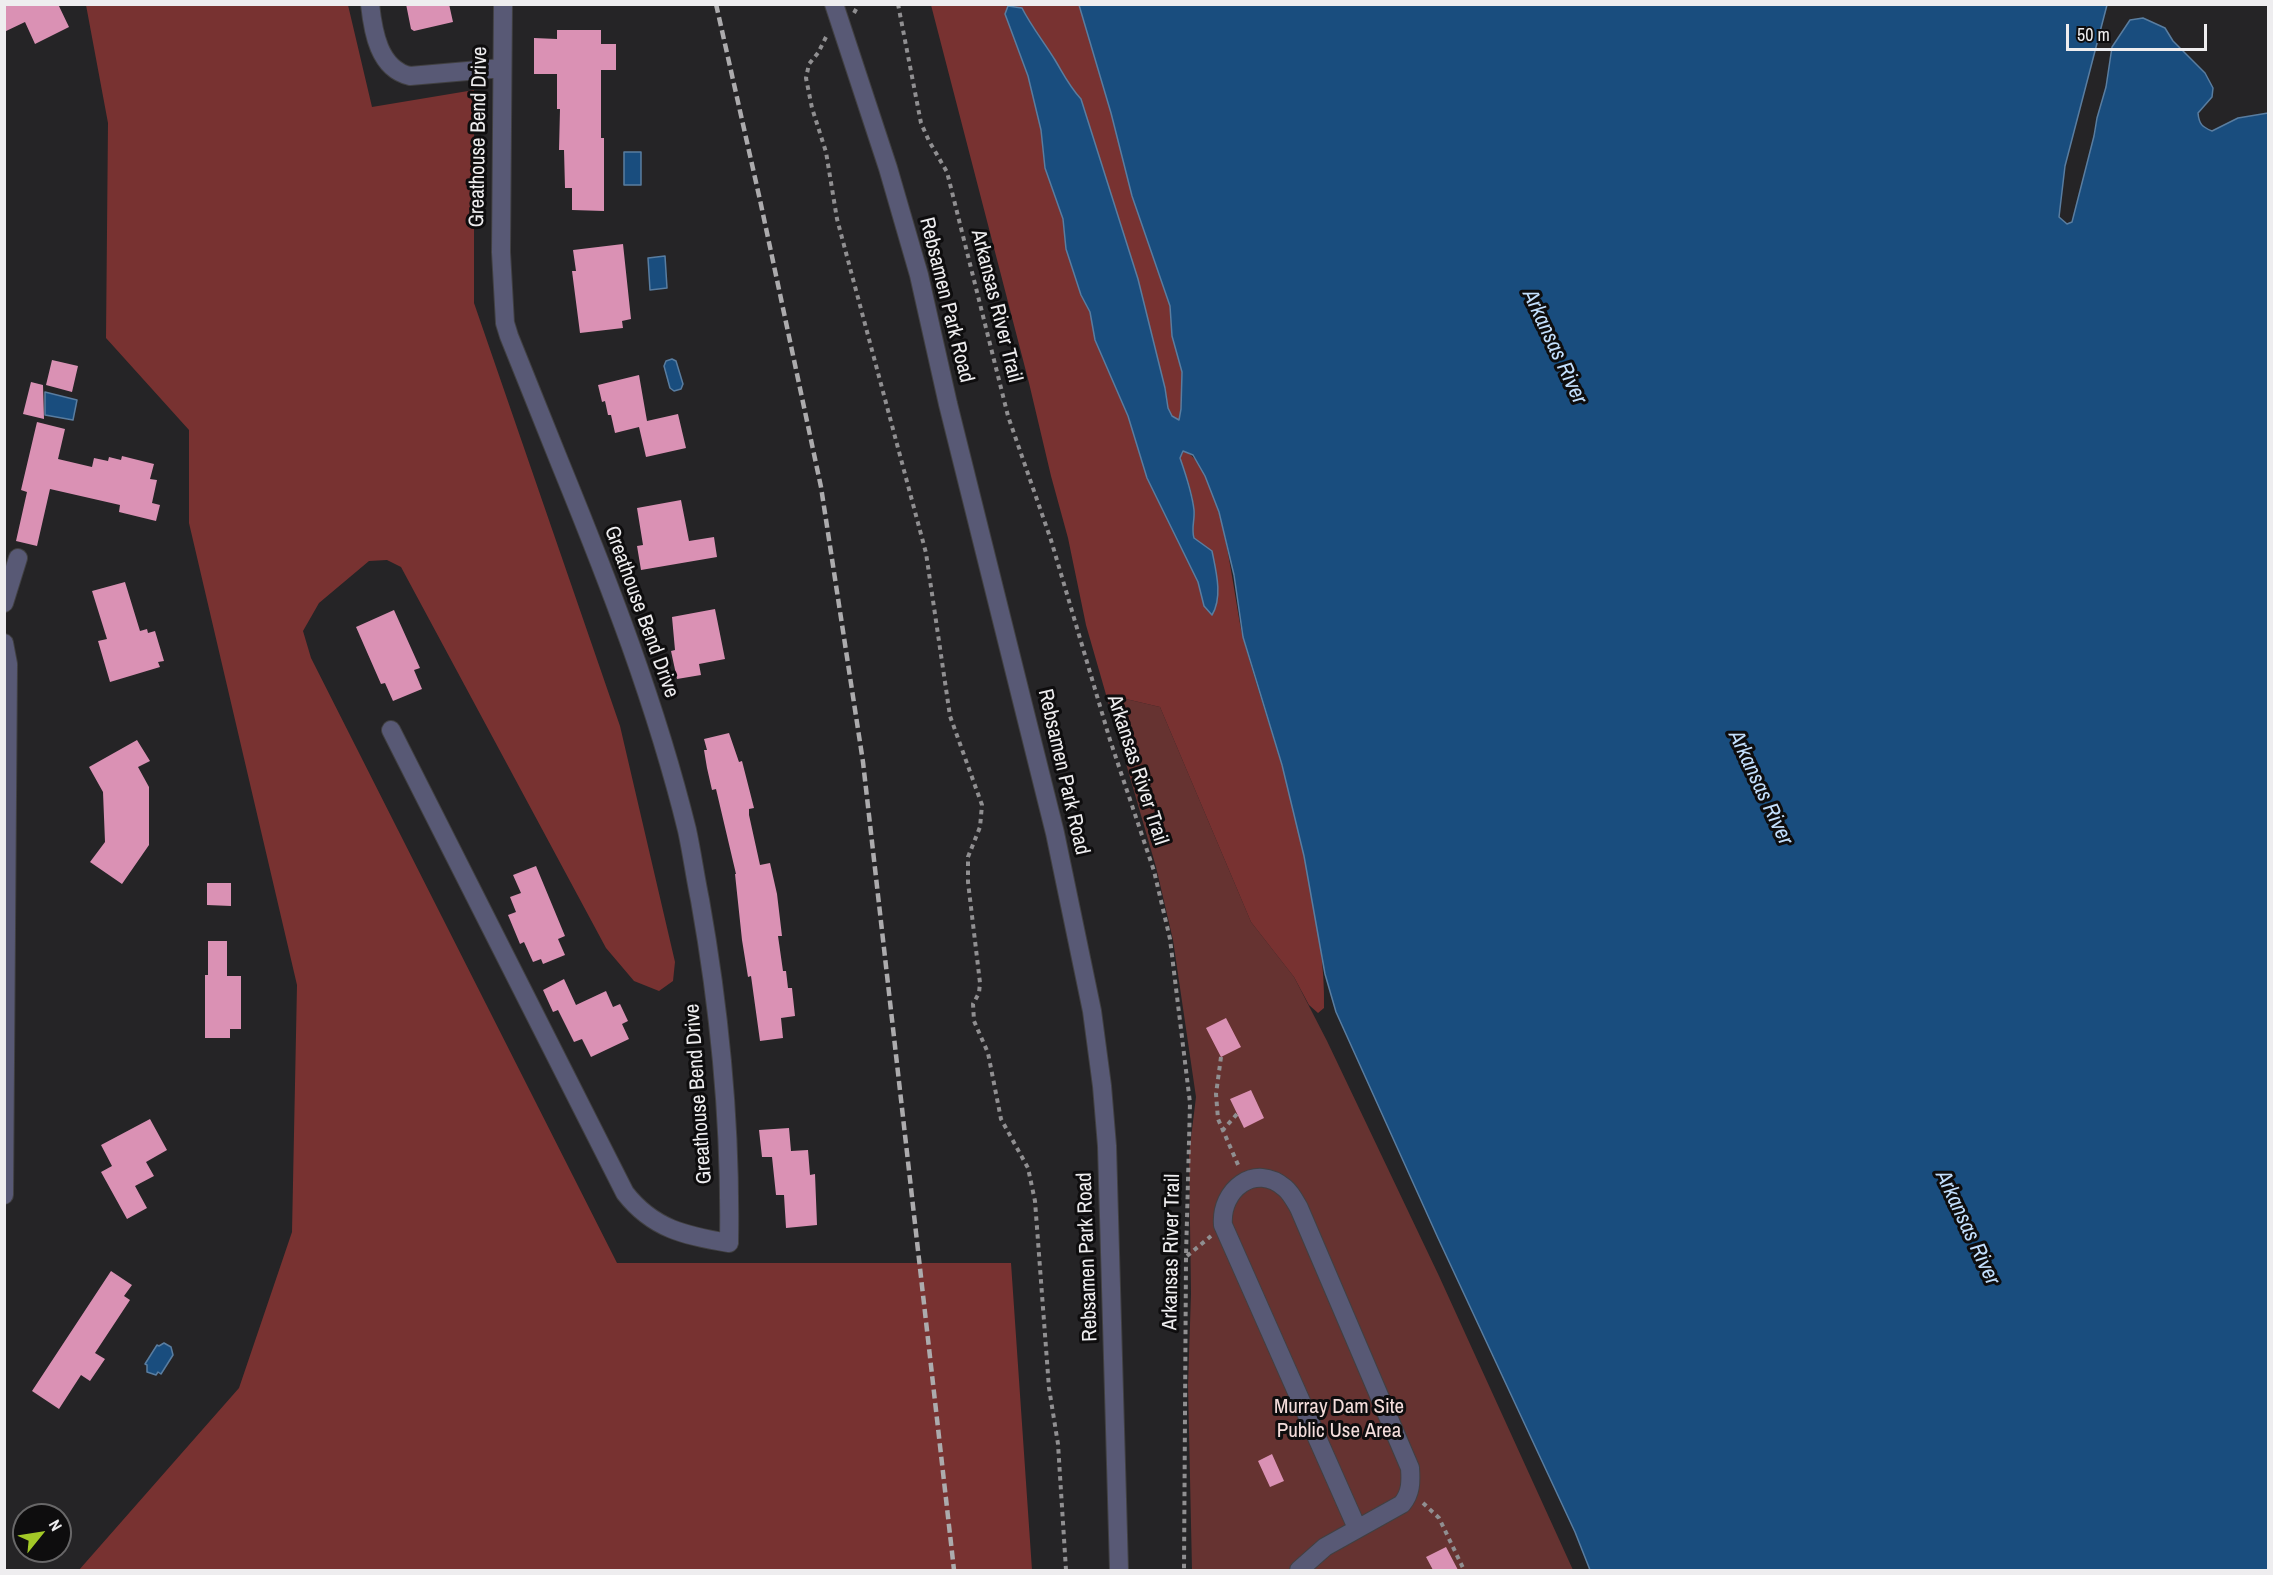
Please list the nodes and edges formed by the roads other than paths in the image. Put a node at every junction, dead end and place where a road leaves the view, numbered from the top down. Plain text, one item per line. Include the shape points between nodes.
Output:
1 (369, 4) edge
2 (502, 4) edge
3 (834, 4) edge
4 (502, 68) junction
5 (18, 558) dead end
6 (4, 603) edge
7 (4, 643) edge
8 (391, 730) dead end
9 (4, 1195) edge
10 (1357, 1528) junction
11 (1119, 1570) edge
12 (1299, 1570) edge

1 - 4 street via 380,48 390,65 403,74
2 - 4 street, Greathouse Bend Drive
3 - 11 street, Rebsamen Park Road via 919,275 1085,973 1107,1146
4 - 8 street, Greathouse Bend Drive via 501,242 505,323 627,635 668,759 687,832 716,995 729,1243 657,1222 635,1207 625,1193
5 - 6 street
7 - 9 street via 8,664
10 - 10 street via 1223,1226 1224,1203 1245,1182 1259,1179 1278,1184 1292,1195 1410,1468 1408,1496 1395,1509
10 - 12 street via 1325,1547

